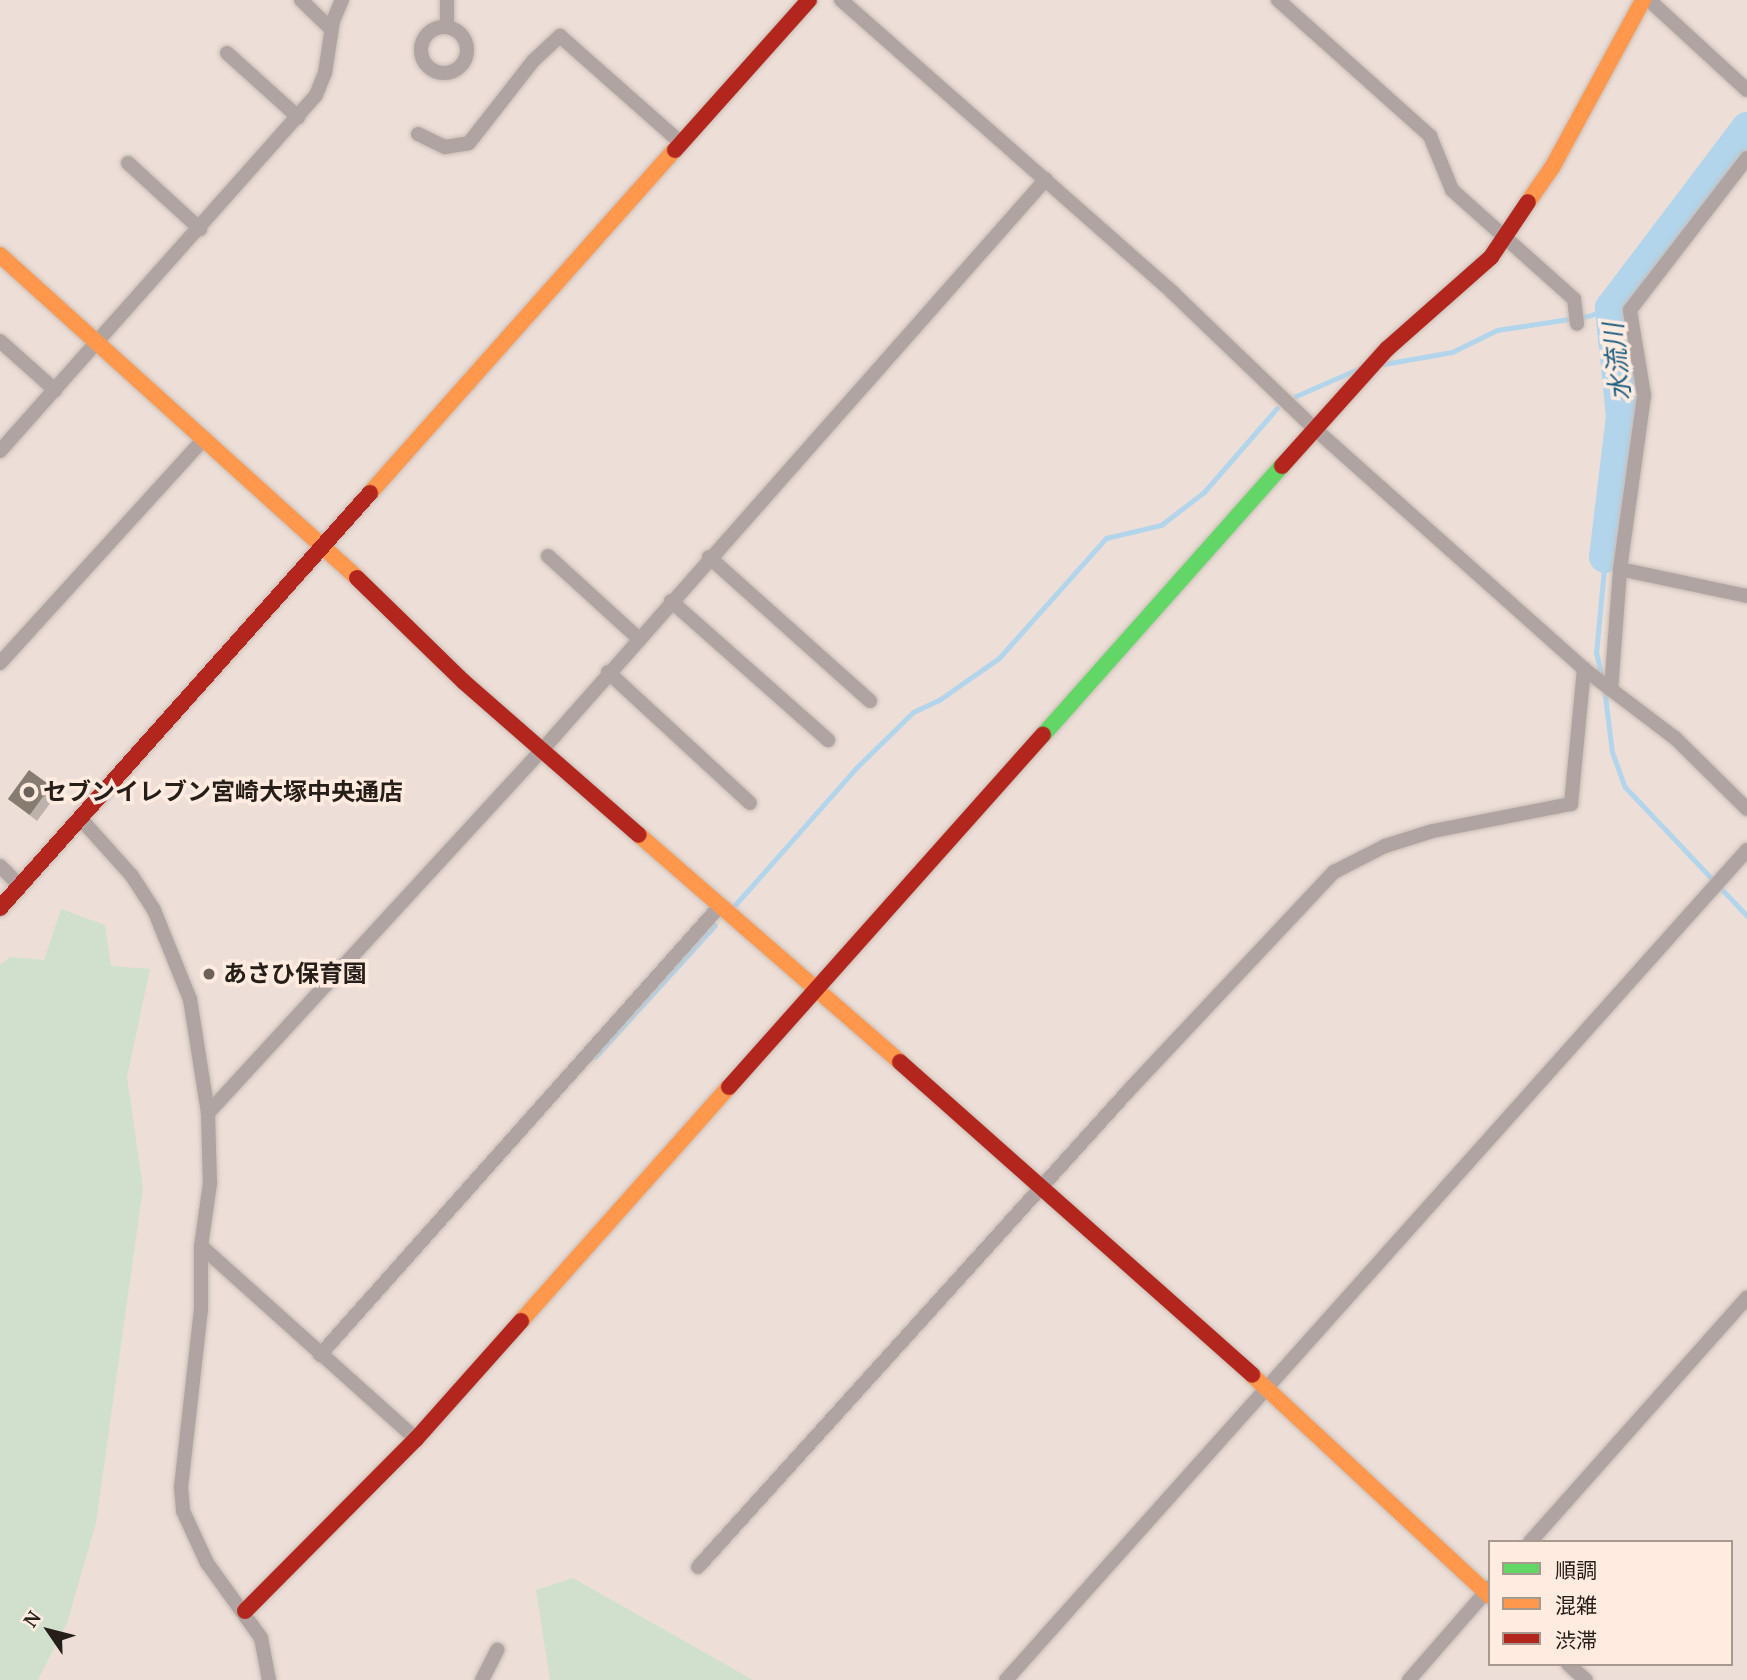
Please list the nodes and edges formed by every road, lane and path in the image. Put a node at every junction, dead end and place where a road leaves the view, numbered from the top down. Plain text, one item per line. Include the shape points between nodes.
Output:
1 (300, 0) edge
2 (342, 0) edge
3 (447, 0) edge
4 (809, 0) edge
5 (841, 0) edge
6 (1278, 0) edge
7 (1646, 0) edge
8 (447, 27) dead end
9 (331, 29) junction
10 (227, 54) dead end
11 (1747, 90) edge
12 (298, 117) junction
13 (418, 134) dead end
14 (681, 143) junction
15 (1747, 158) edge
16 (128, 163) dead end
17 (1046, 179) junction
18 (200, 229) junction
19 (1507, 238) junction
20 (0, 255) edge
21 (1577, 324) dead end
22 (0, 341) edge
23 (98, 342) junction
24 (55, 390) junction
25 (1316, 430) junction
26 (205, 438) junction
27 (0, 451) edge
28 (321, 544) junction
29 (548, 556) dead end
30 (709, 557) junction
31 (1620, 569) junction
32 (1747, 596) edge
33 (671, 601) junction
34 (638, 638) junction
35 (0, 663) edge
36 (1584, 669) junction
37 (608, 672) junction
38 (1611, 690) junction
39 (870, 701) dead end
40 (828, 740) dead end
41 (543, 749) junction
42 (750, 803) dead end
43 (1747, 809) edge
44 (80, 818) junction
45 (1747, 850) edge
46 (0, 866) edge
47 (20, 886) junction
48 (719, 907) junction
49 (0, 908) edge
50 (816, 992) junction
51 (208, 1113) junction
52 (1041, 1187) junction
53 (201, 1246) junction
54 (1747, 1298) edge
55 (320, 1355) junction
56 (1269, 1390) junction
57 (415, 1439) junction
58 (1532, 1540) edge
59 (698, 1567) dead end
60 (1488, 1592) edge
61 (244, 1611) junction
62 (497, 1650) dead end
63 (1570, 1666) edge
64 (269, 1680) edge
65 (482, 1680) edge
66 (1006, 1680) edge
67 (1409, 1680) edge
68 (1586, 1680) edge

1 - 9 street
2 - 9 street
3 - 8 street
4 - 14 street
5 - 17 street
6 - 19 street via 1430,136 1452,190
7 - 11 street
7 - 19 street
9 - 12 street via 325,74 316,95
10 - 12 street
12 - 18 street
13 - 14 street via 445,147 470,144 533,61 559,36
14 - 28 street
15 - 31 street via 1630,310 1644,395
16 - 18 street
17 - 25 street
17 - 30 street
18 - 23 street
19 - 21 street via 1574,299
19 - 25 street via 1387,349
20 - 23 street
22 - 24 street
23 - 24 street
23 - 26 street
24 - 27 street
25 - 36 street
25 - 50 street
26 - 28 street
26 - 35 street
28 - 41 street via 464,682
28 - 44 street
29 - 34 street
30 - 33 street
30 - 39 street
31 - 32 street
31 - 38 street
33 - 34 street
33 - 40 street
34 - 37 street
36 - 38 street
36 - 52 street via 1576,797 1571,804 1433,831 1385,846 1334,872
37 - 41 street
37 - 42 street
38 - 43 street via 1675,738
41 - 48 street
41 - 51 street
44 - 47 street
44 - 51 street via 132,876 166,934 190,999
45 - 56 street
46 - 47 street
47 - 49 street
48 - 50 street
48 - 55 street
50 - 52 street via 889,1048
50 - 57 street
51 - 53 street via 210,1183
52 - 56 street
52 - 59 street
53 - 55 street
53 - 61 street via 201,1309 181,1487 183,1511 207,1563
54 - 58 street
55 - 57 street
56 - 60 street
56 - 66 street
57 - 61 street
60 - 67 street
61 - 64 street via 261,1638
62 - 65 street
63 - 68 street

